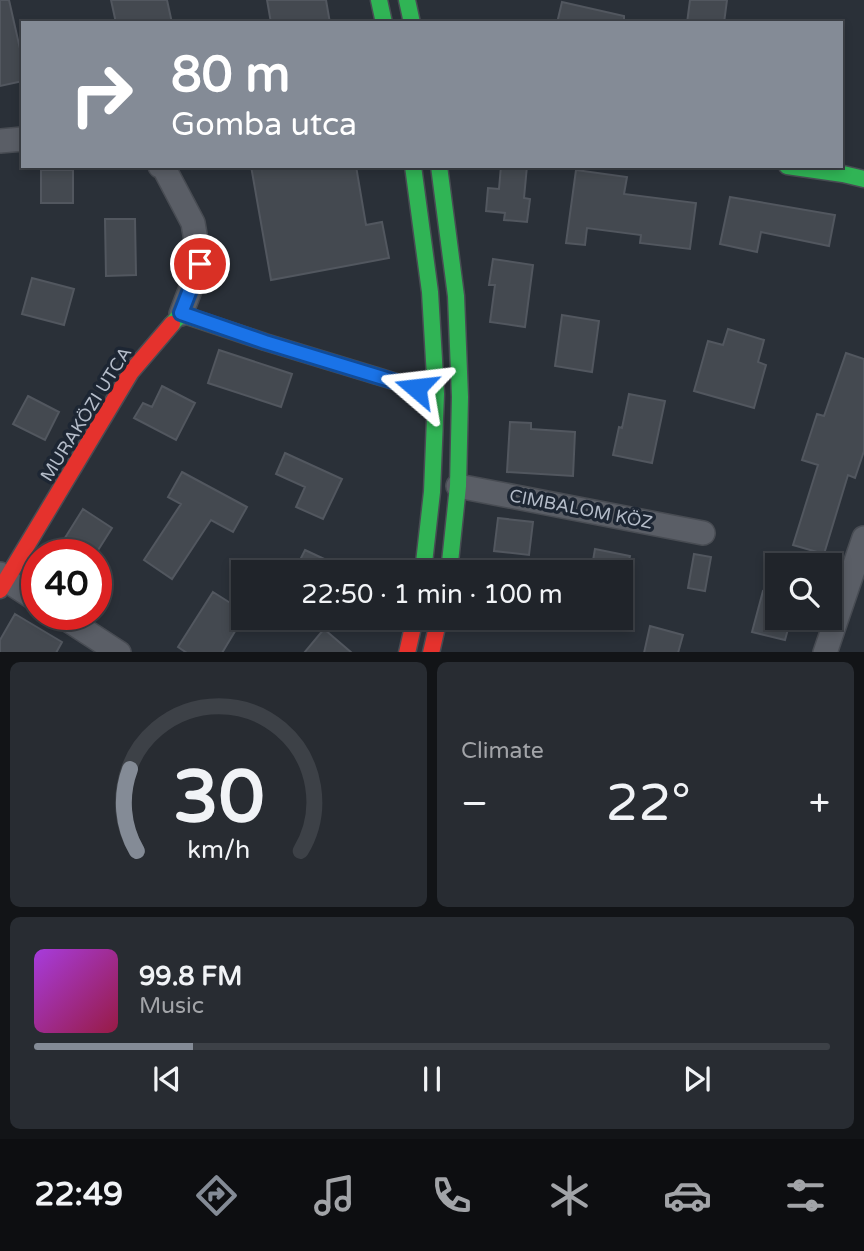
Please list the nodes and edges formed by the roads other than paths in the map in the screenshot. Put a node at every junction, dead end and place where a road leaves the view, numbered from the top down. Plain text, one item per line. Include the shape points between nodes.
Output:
1 (379, 0) edge
2 (407, 0) edge
3 (384, 21) edge
4 (412, 21) edge
5 (21, 139) edge
6 (0, 141) edge
7 (164, 168) edge
8 (413, 168) edge
9 (439, 168) edge
10 (801, 168) edge
11 (864, 179) edge
12 (181, 313) junction
13 (436, 394) junction
14 (458, 486) junction
15 (703, 533) dead end
16 (864, 538) edge
17 (424, 560) edge
18 (450, 560) edge
19 (2, 581) edge
20 (21, 591) edge
21 (84, 630) edge
22 (412, 630) edge
23 (436, 630) edge
24 (117, 652) edge
25 (407, 652) edge
26 (431, 652) edge
27 (825, 652) edge

1 - 3 street
2 - 4 street
5 - 6 street
7 - 12 street via 193,223 200,264
8 - 13 street via 430,292
9 - 14 street via 456,296
10 - 11 street
12 - 13 street
12 - 19 street, MURAKÖZI UTCA via 131,372
13 - 17 street
14 - 15 street, CIMBALOM KÖZ
14 - 18 street
16 - 27 street
19 - 20 street
21 - 24 street
22 - 25 street
23 - 26 street

